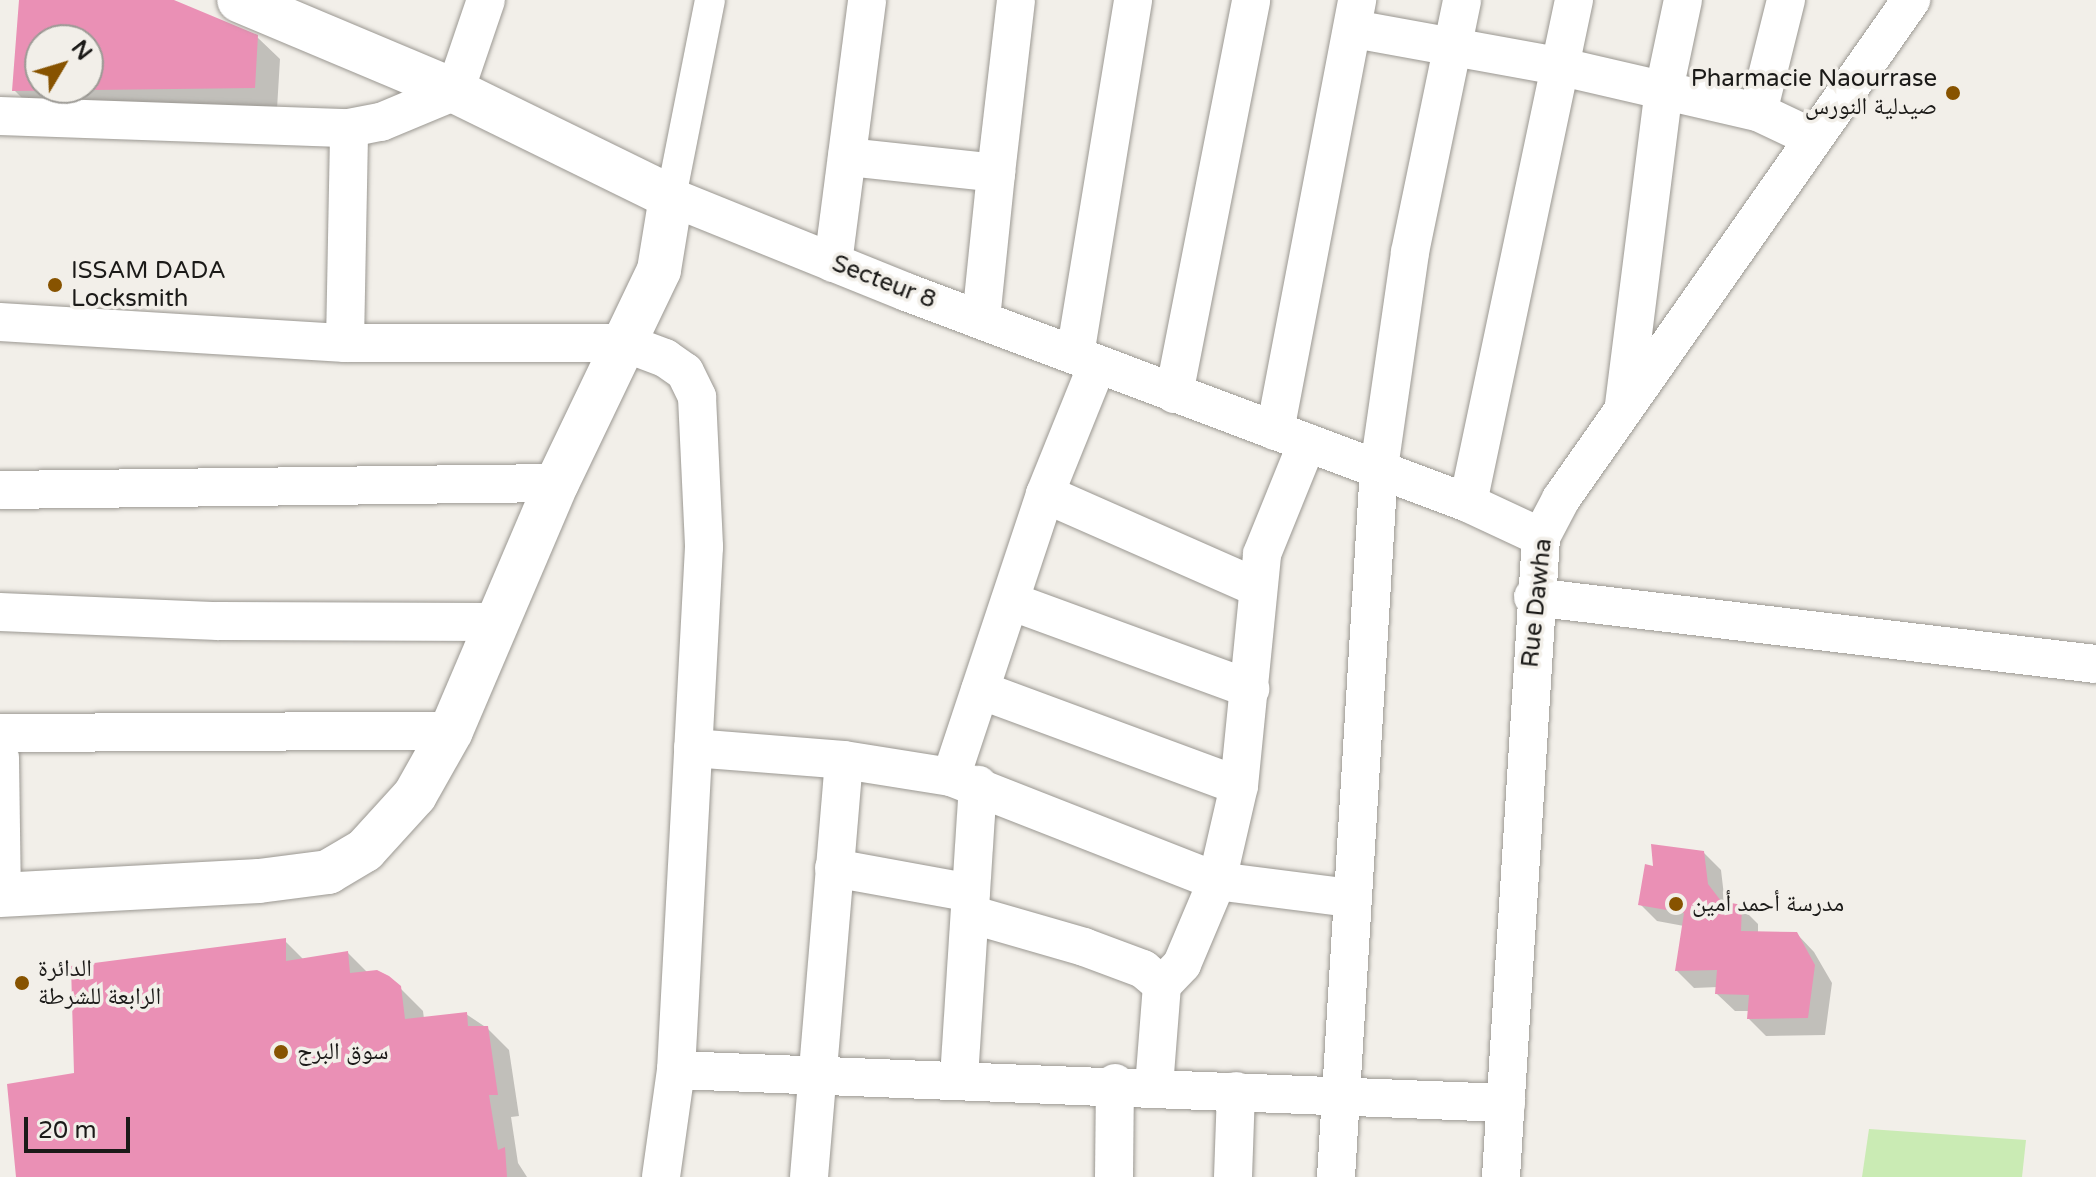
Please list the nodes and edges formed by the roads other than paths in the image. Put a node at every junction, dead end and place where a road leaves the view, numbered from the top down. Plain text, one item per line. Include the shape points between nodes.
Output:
1 (239, 0) edge
2 (486, 0) edge
3 (710, 0) edge
4 (867, 0) edge
5 (1016, 0) edge
6 (1133, 0) edge
7 (1251, 0) edge
8 (1462, 0) edge
9 (1574, 0) edge
10 (1683, 0) edge
11 (1786, 0) edge
12 (1911, 0) edge
13 (1351, 8) edge
14 (1452, 48) junction
15 (1558, 66) junction
16 (1664, 90) junction
17 (455, 91) junction
18 (1758, 112) junction
19 (0, 116) edge
20 (349, 128) junction
21 (1811, 137) junction
22 (847, 157) junction
23 (996, 173) junction
24 (671, 197) junction
25 (833, 263) junction
26 (981, 319) junction
27 (0, 322) edge
28 (345, 343) junction
29 (625, 343) junction
30 (1086, 360) junction
31 (1174, 394) junction
32 (1623, 413) junction
33 (1291, 437) junction
34 (1379, 468) junction
35 (557, 483) junction
36 (0, 490) edge
37 (1045, 494) junction
38 (1468, 503) junction
39 (1541, 537) junction
40 (1256, 587) junction
41 (1533, 597) junction
42 (1010, 601) junction
43 (0, 612) edge
44 (496, 622) junction
45 (2096, 663) edge
46 (1250, 689) junction
47 (980, 690) junction
48 (451, 731) junction
49 (0, 733) edge
50 (693, 748) junction
51 (0, 758) edge
52 (844, 760) junction
53 (965, 781) junction
54 (1239, 786) junction
55 (834, 868) junction
56 (1217, 881) junction
57 (1, 895) edge
58 (1350, 898) junction
59 (971, 904) junction
60 (1162, 985) junction
61 (676, 1070) junction
62 (816, 1075) junction
63 (959, 1078) junction
64 (1115, 1083) junction
65 (1154, 1086) junction
66 (1236, 1091) junction
67 (1341, 1097) junction
68 (1506, 1103) junction
69 (661, 1177) edge
70 (809, 1177) edge
71 (1114, 1177) edge
72 (1233, 1177) edge
73 (1336, 1177) edge
74 (1501, 1177) edge

1 - 17 street, Secteur 8
2 - 17 street
3 - 24 street
4 - 22 street
5 - 23 street
6 - 30 street
7 - 31 street
8 - 14 street
9 - 15 street
10 - 16 street
11 - 18 street
12 - 21 street, Rue Dawha
13 - 14 street
13 - 33 street
14 - 15 street
14 - 34 street via 1410,252
15 - 16 street
15 - 38 street
16 - 18 street
16 - 32 street
17 - 20 street via 404,115
17 - 24 street, Secteur 8
18 - 21 street
19 - 20 street
20 - 28 street
21 - 32 street, Rue Dawha
22 - 23 street
22 - 25 street
23 - 26 street
24 - 25 street, Secteur 8
24 - 29 street via 659,270
25 - 26 street, Secteur 8
26 - 30 street, Secteur 8
27 - 28 street
28 - 29 street
29 - 35 street
29 - 50 street via 685,372 697,397 704,547
30 - 31 street, Secteur 8
30 - 37 street
31 - 33 street, Secteur 8
32 - 39 street, Rue Dawha
33 - 34 street, Secteur 8
33 - 40 street
34 - 38 street, Secteur 8
34 - 58 street
35 - 36 street
35 - 44 street
37 - 40 street
37 - 42 street
38 - 39 street, Secteur 8
39 - 41 street, Rue Dawha
40 - 46 street
41 - 45 street
41 - 68 street, Rue Dawha
42 - 46 street
42 - 47 street
43 - 44 street via 218,621
44 - 48 street
46 - 54 street
47 - 53 street
47 - 54 street
48 - 49 street
48 - 57 street via 415,795 365,850 328,872 259,881
50 - 52 street
50 - 61 street
51 - 57 street
52 - 53 street
52 - 55 street
53 - 56 street
53 - 59 street
54 - 56 street
55 - 59 street
55 - 62 street
56 - 58 street
56 - 60 street via 1182,964
58 - 67 street
59 - 60 street via 1143,969
59 - 63 street
60 - 65 street
61 - 62 street
61 - 69 street
62 - 63 street
62 - 70 street
63 - 64 street
64 - 65 street
64 - 71 street
65 - 66 street
66 - 67 street
66 - 72 street
67 - 68 street
67 - 73 street
68 - 74 street, Rue Dawha

